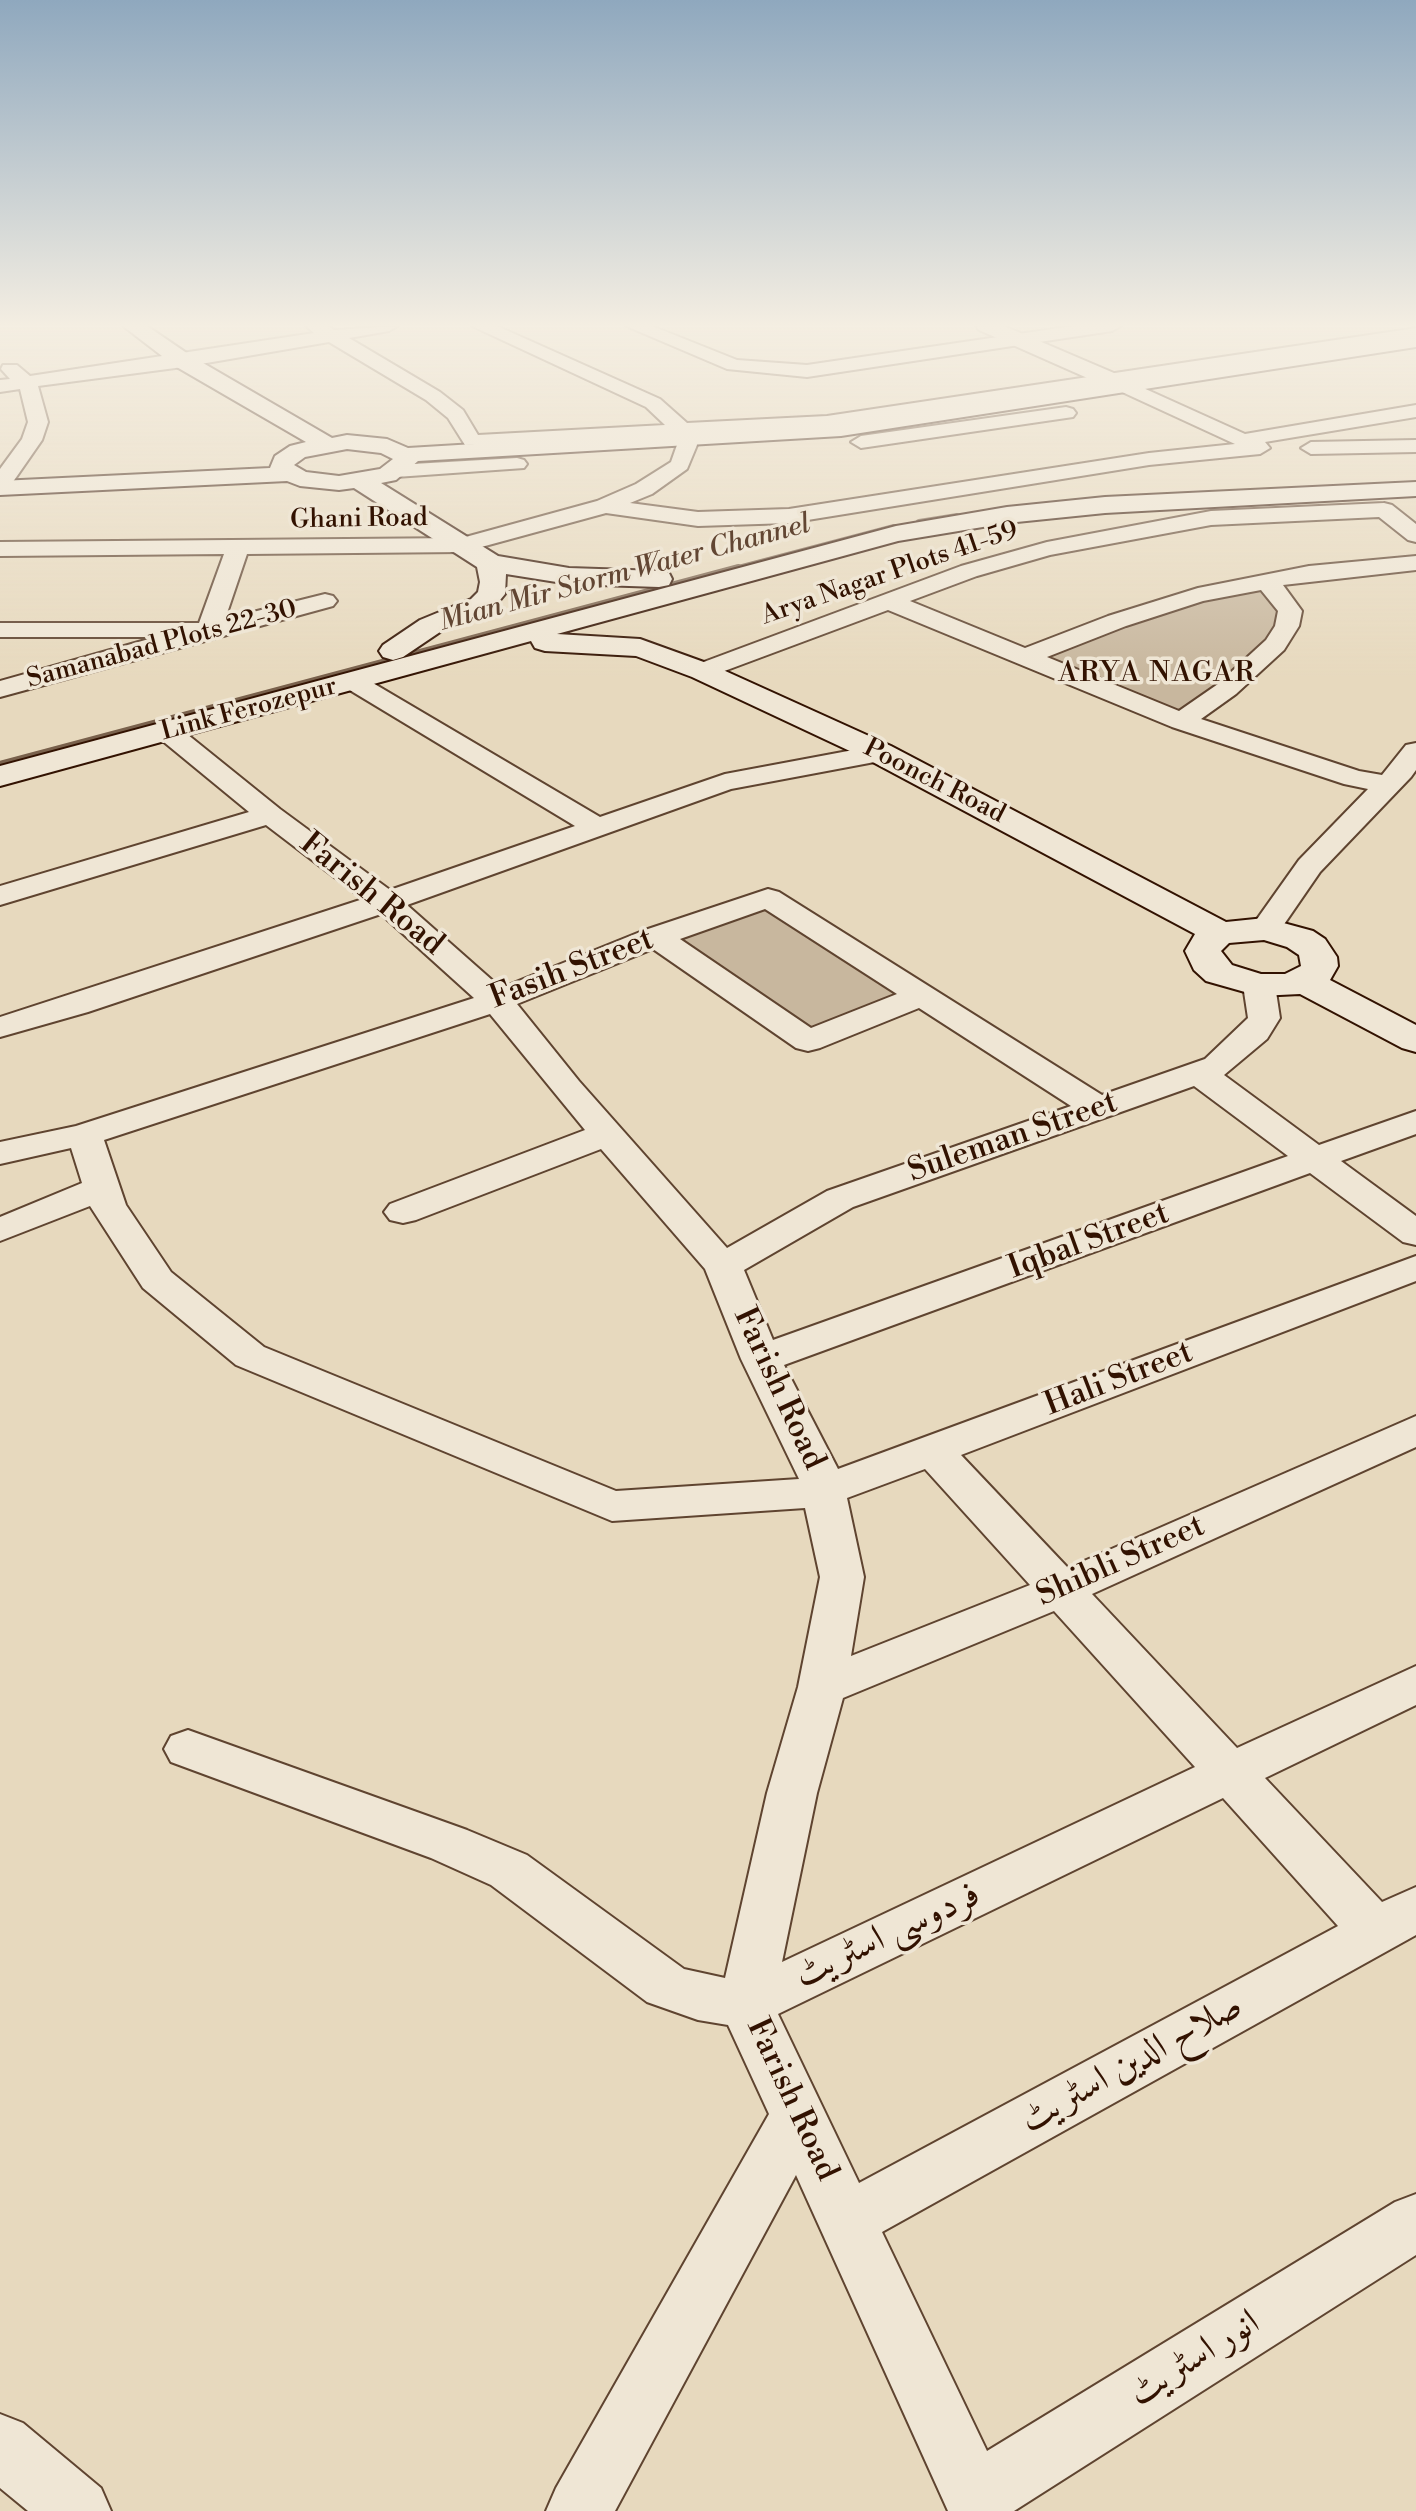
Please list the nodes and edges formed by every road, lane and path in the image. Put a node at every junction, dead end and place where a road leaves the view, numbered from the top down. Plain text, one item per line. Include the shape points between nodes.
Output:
1 (30, 443) edge
2 (463, 443) edge
3 (683, 443) edge
4 (686, 443) edge
5 (1256, 443) edge
6 (326, 444) joint
7 (1252, 444) junction
8 (1416, 446) edge
9 (398, 458) junction
10 (285, 468) junction
11 (1416, 476) edge
12 (360, 481) junction
13 (1, 482) edge
14 (1416, 489) edge
15 (605, 506) junction
16 (1416, 535) edge
17 (463, 545) junction
18 (0, 549) edge
19 (237, 549) junction
20 (490, 563) junction
21 (1416, 563) edge
22 (659, 579) junction
23 (1265, 581) junction
24 (708, 586) junction
25 (325, 601) dead end
26 (888, 601) junction
27 (0, 630) edge
28 (209, 630) junction
29 (498, 641) junction
30 (640, 648) junction
31 (393, 651) junction
32 (1025, 657) junction
33 (702, 671) junction
34 (352, 681) junction
35 (0, 689) edge
36 (1181, 721) junction
37 (168, 732) junction
38 (1416, 751) edge
39 (880, 753) junction
40 (0, 755) edge
41 (0, 776) edge
42 (1387, 784) junction
43 (270, 815) junction
44 (599, 828) junction
45 (0, 896) edge
46 (386, 902) junction
47 (1265, 929) junction
48 (1220, 933) junction
49 (656, 937) junction
50 (1304, 981) junction
51 (1259, 985) junction
52 (922, 996) junction
53 (497, 1001) junction
54 (0, 1027) edge
55 (1416, 1040) edge
56 (1199, 1073) junction
57 (1100, 1109) junction
58 (1416, 1122) edge
59 (607, 1134) junction
60 (84, 1135) junction
61 (0, 1153) edge
62 (1316, 1160) junction
63 (102, 1188) junction
64 (403, 1212) dead end
65 (0, 1230) edge
66 (1416, 1234) edge
67 (723, 1266) junction
68 (1416, 1268) edge
69 (761, 1359) junction
70 (1416, 1430) edge
71 (932, 1450) junction
72 (821, 1492) junction
73 (1061, 1590) junction
74 (1416, 1684) edge
75 (822, 1687) junction
76 (188, 1749) dead end
77 (1230, 1773) junction
78 (1396, 1920) edge
79 (746, 2004) junction
80 (798, 2116) junction
81 (847, 2220) junction
82 (1416, 2222) edge
83 (0, 2446) edge
84 (977, 2503) edge
85 (78, 2511) edge
86 (579, 2511) edge

1 - 13 street
2 - 9 street
3 - 9 main road
4 - 15 street, Ghani Road via 680,465 664,478
5 - 7 street
6 - 9 main road
6 - 10 main road via 298,451
7 - 8 street
7 - 15 street via 789,516 698,519
9 - 12 main road
10 - 12 main road via 318,482
10 - 13 main road
11 - 22 main road, Link Ferozepur via 973,504 854,527
12 - 17 main road
14 - 24 main road via 1007,515 896,534
15 - 17 street, Ghani Road
16 - 26 street, Arya Nagar Plots 41-59 via 1384,510 1211,518 1047,549
17 - 19 street, Ghani Road
17 - 20 main road
18 - 19 street, Ghani Road
19 - 28 street
20 - 22 main road via 569,576
20 - 31 main road via 494,582 481,605 430,626
21 - 23 street
22 - 31 main road, Link Ferozepur
23 - 32 street via 1198,595
23 - 36 street via 1290,611 1287,626 1275,645 1227,689
24 - 29 main road, Link Ferozepur
24 - 30 main road via 679,597 660,613
25 - 28 street, Samanabad Plots 22-30
26 - 32 street
26 - 33 street, Arya Nagar Plots 41-59
27 - 28 street
28 - 35 street, Samanabad Plots 22-30
29 - 30 main road, Poonch Road
29 - 34 main road, Link Ferozepur
30 - 33 main road, Poonch Road
31 - 40 main road, Link Ferozepur
32 - 36 street
33 - 39 main road, Poonch Road
34 - 37 main road, Link Ferozepur
34 - 44 street
36 - 42 street
37 - 41 main road, Link Ferozepur
37 - 43 street, Farish Road
38 - 42 street
39 - 44 street via 725,782
39 - 48 main road, Poonch Road
42 - 47 street via 1309,866
43 - 45 street
43 - 46 street, Farish Road
44 - 46 street
46 - 53 street, Farish Road
46 - 54 street
47 - 48 main road
47 - 50 main road via 1312,947 1320,966
48 - 51 main road via 1203,951 1207,962 1219,973
49 - 52 street, Fasih Street via 768,898
49 - 52 street via 808,1041
49 - 53 street, Fasih Street
50 - 51 main road
50 - 55 main road
51 - 56 street, Suleman Street via 1264,1018 1255,1032 1217,1066
52 - 57 street, Fasih Street
53 - 59 street, Farish Road
53 - 60 street, Fasih Street
56 - 57 street, Suleman Street
56 - 62 street
57 - 67 street, Suleman Street via 840,1199
58 - 62 street, Iqbal Street
59 - 64 street
59 - 67 street, Farish Road
60 - 61 street, Fasih Street
60 - 63 street, Hali Street
62 - 66 street
62 - 69 street, Iqbal Street
63 - 65 street
63 - 72 street, Hali Street via 157,1280 250,1356 612,1506
67 - 69 street, Farish Road
68 - 71 street, Hali Street
69 - 72 street, Farish Road via 820,1475
70 - 73 street, Shibli Street
71 - 72 street, Hali Street
71 - 73 street
72 - 75 street, Farish Road via 842,1577
73 - 75 street, Shibli Street
73 - 77 street
74 - 77 street, فردوسی اسٹریٹ
75 - 79 street, Farish Road via 792,1793
76 - 79 street via 509,1870 666,1986
77 - 78 street
77 - 79 street, فردوسی اسٹریٹ
78 - 81 street, صلاح الدین اسٹریٹ
79 - 80 street, Farish Road
80 - 81 street, Farish Road
80 - 86 street
81 - 84 street, Farish Road
82 - 84 street, انور اسٹریٹ
83 - 85 street

